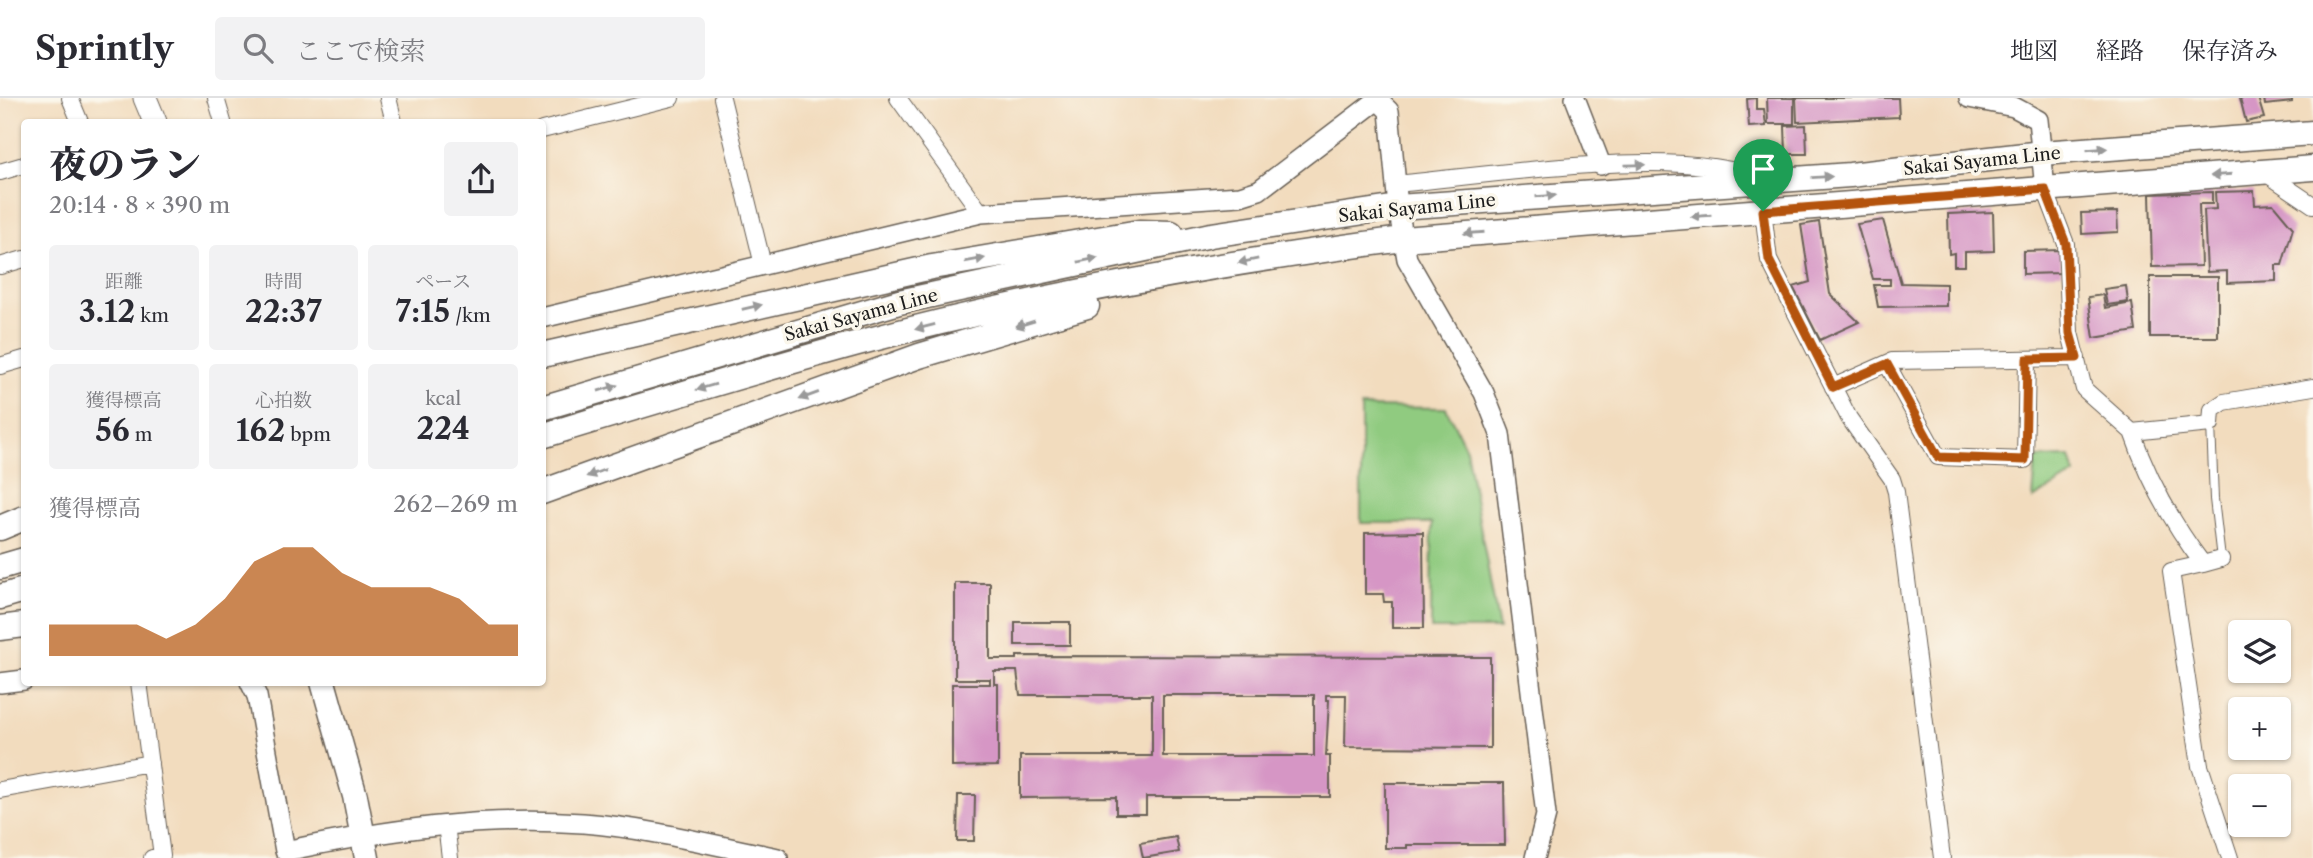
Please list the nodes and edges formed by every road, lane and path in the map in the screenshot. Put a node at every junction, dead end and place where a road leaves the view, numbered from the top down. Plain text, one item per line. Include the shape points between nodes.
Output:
1 (70, 98) edge
2 (145, 98) edge
3 (216, 98) edge
4 (388, 98) edge
5 (671, 98) edge
6 (722, 98) edge
7 (898, 98) edge
8 (1575, 98) edge
9 (1969, 98) edge
10 (1379, 99) edge
11 (2000, 101) edge
12 (79, 119) edge
13 (154, 119) edge
14 (222, 119) edge
15 (393, 119) edge
16 (546, 129) edge
17 (2313, 134) edge
18 (2042, 153) junction
19 (1601, 165) junction
20 (21, 166) edge
21 (2313, 168) edge
22 (0, 171) edge
23 (2264, 172) junction
24 (1759, 180) junction
25 (2045, 189) junction
26 (1397, 195) junction
27 (2313, 205) edge
28 (1763, 211) junction
29 (981, 213) junction
30 (1210, 235) junction
31 (1403, 239) junction
32 (21, 260) edge
33 (763, 265) junction
34 (0, 266) edge
35 (1208, 269) junction
36 (546, 317) edge
37 (546, 354) edge
38 (2077, 358) junction
39 (2027, 359) junction
40 (21, 360) edge
41 (1887, 364) junction
42 (0, 366) edge
43 (1833, 387) junction
44 (2313, 387) edge
45 (546, 407) edge
46 (2211, 424) junction
47 (2132, 432) junction
48 (546, 435) edge
49 (546, 491) edge
50 (21, 519) edge
51 (0, 528) edge
52 (2221, 559) joint
53 (21, 561) edge
54 (2203, 564) junction
55 (0, 567) edge
56 (21, 591) edge
57 (0, 597) edge
58 (21, 625) edge
59 (0, 628) edge
60 (21, 680) edge
61 (0, 683) edge
62 (140, 686) edge
63 (252, 686) edge
64 (324, 686) edge
65 (150, 764) junction
66 (0, 790) edge
67 (446, 824) junction
68 (365, 846) edge
69 (286, 854) edge
70 (152, 858) edge
71 (450, 858) edge
72 (778, 858) edge
73 (1535, 858) edge
74 (1942, 858) edge
75 (2230, 858) edge

1 - 12 street
2 - 13 main road
3 - 14 street
4 - 15 street
5 - 16 street
6 - 33 street
7 - 29 street
8 - 19 street
9 - 11 street
10 - 26 street via 1390,111
10 - 29 street via 1259,190 1240,196
11 - 18 street via 2038,120
18 -> 17 main road, Sakai Sayama Line
24 -> 18 main road, Sakai Sayama Line via 1850,175
18 - 25 street
19 -> 24 street via 1738,170
19 - 26 street
20 - 22 street
21 - 23 main road, Sakai Sayama Line
23 -> 25 main road, Sakai Sayama Line
23 - 27 street
26 -> 24 main road, Sakai Sayama Line
25 - 28 main road, Sakai Sayama Line
25 - 38 street via 2066,244 2070,333
26 - 30 main road, Sakai Sayama Line
26 - 31 street
28 -> 31 main road, Sakai Sayama Line
28 - 43 street via 1769,260
29 - 33 street
37 -> 30 main road via 932,267 1139,232
45 -> 30 main road, Sakai Sayama Line via 899,302
31 -> 35 main road, Sakai Sayama Line via 1268,256
31 - 73 street via 1408,259 1484,393 1500,434 1546,815
32 - 34 street
33 - 36 street
35 -> 48 main road, Sakai Sayama Line via 1077,293 858,343
35 -> 49 main road via 919,356
38 - 39 street
38 - 47 street via 2084,390
39 - 41 street
39 - 41 street via 2025,460 1938,457
40 - 42 street
41 - 43 street
43 - 74 street via 1896,492
44 - 46 street via 2224,402 2212,410
46 - 47 street
46 - 52 lane
47 - 54 street via 2145,470
50 - 51 main road
52 - 54 street
53 - 55 main road
54 - 75 street via 2171,571 2200,766
56 - 57 main road
58 - 59 main road
60 - 61 street
62 - 65 street
63 - 69 street
64 - 68 main road
65 - 66 street
65 - 70 street via 162,856
67 - 68 street
67 - 71 street
67 - 72 street via 584,823
68 - 69 street

